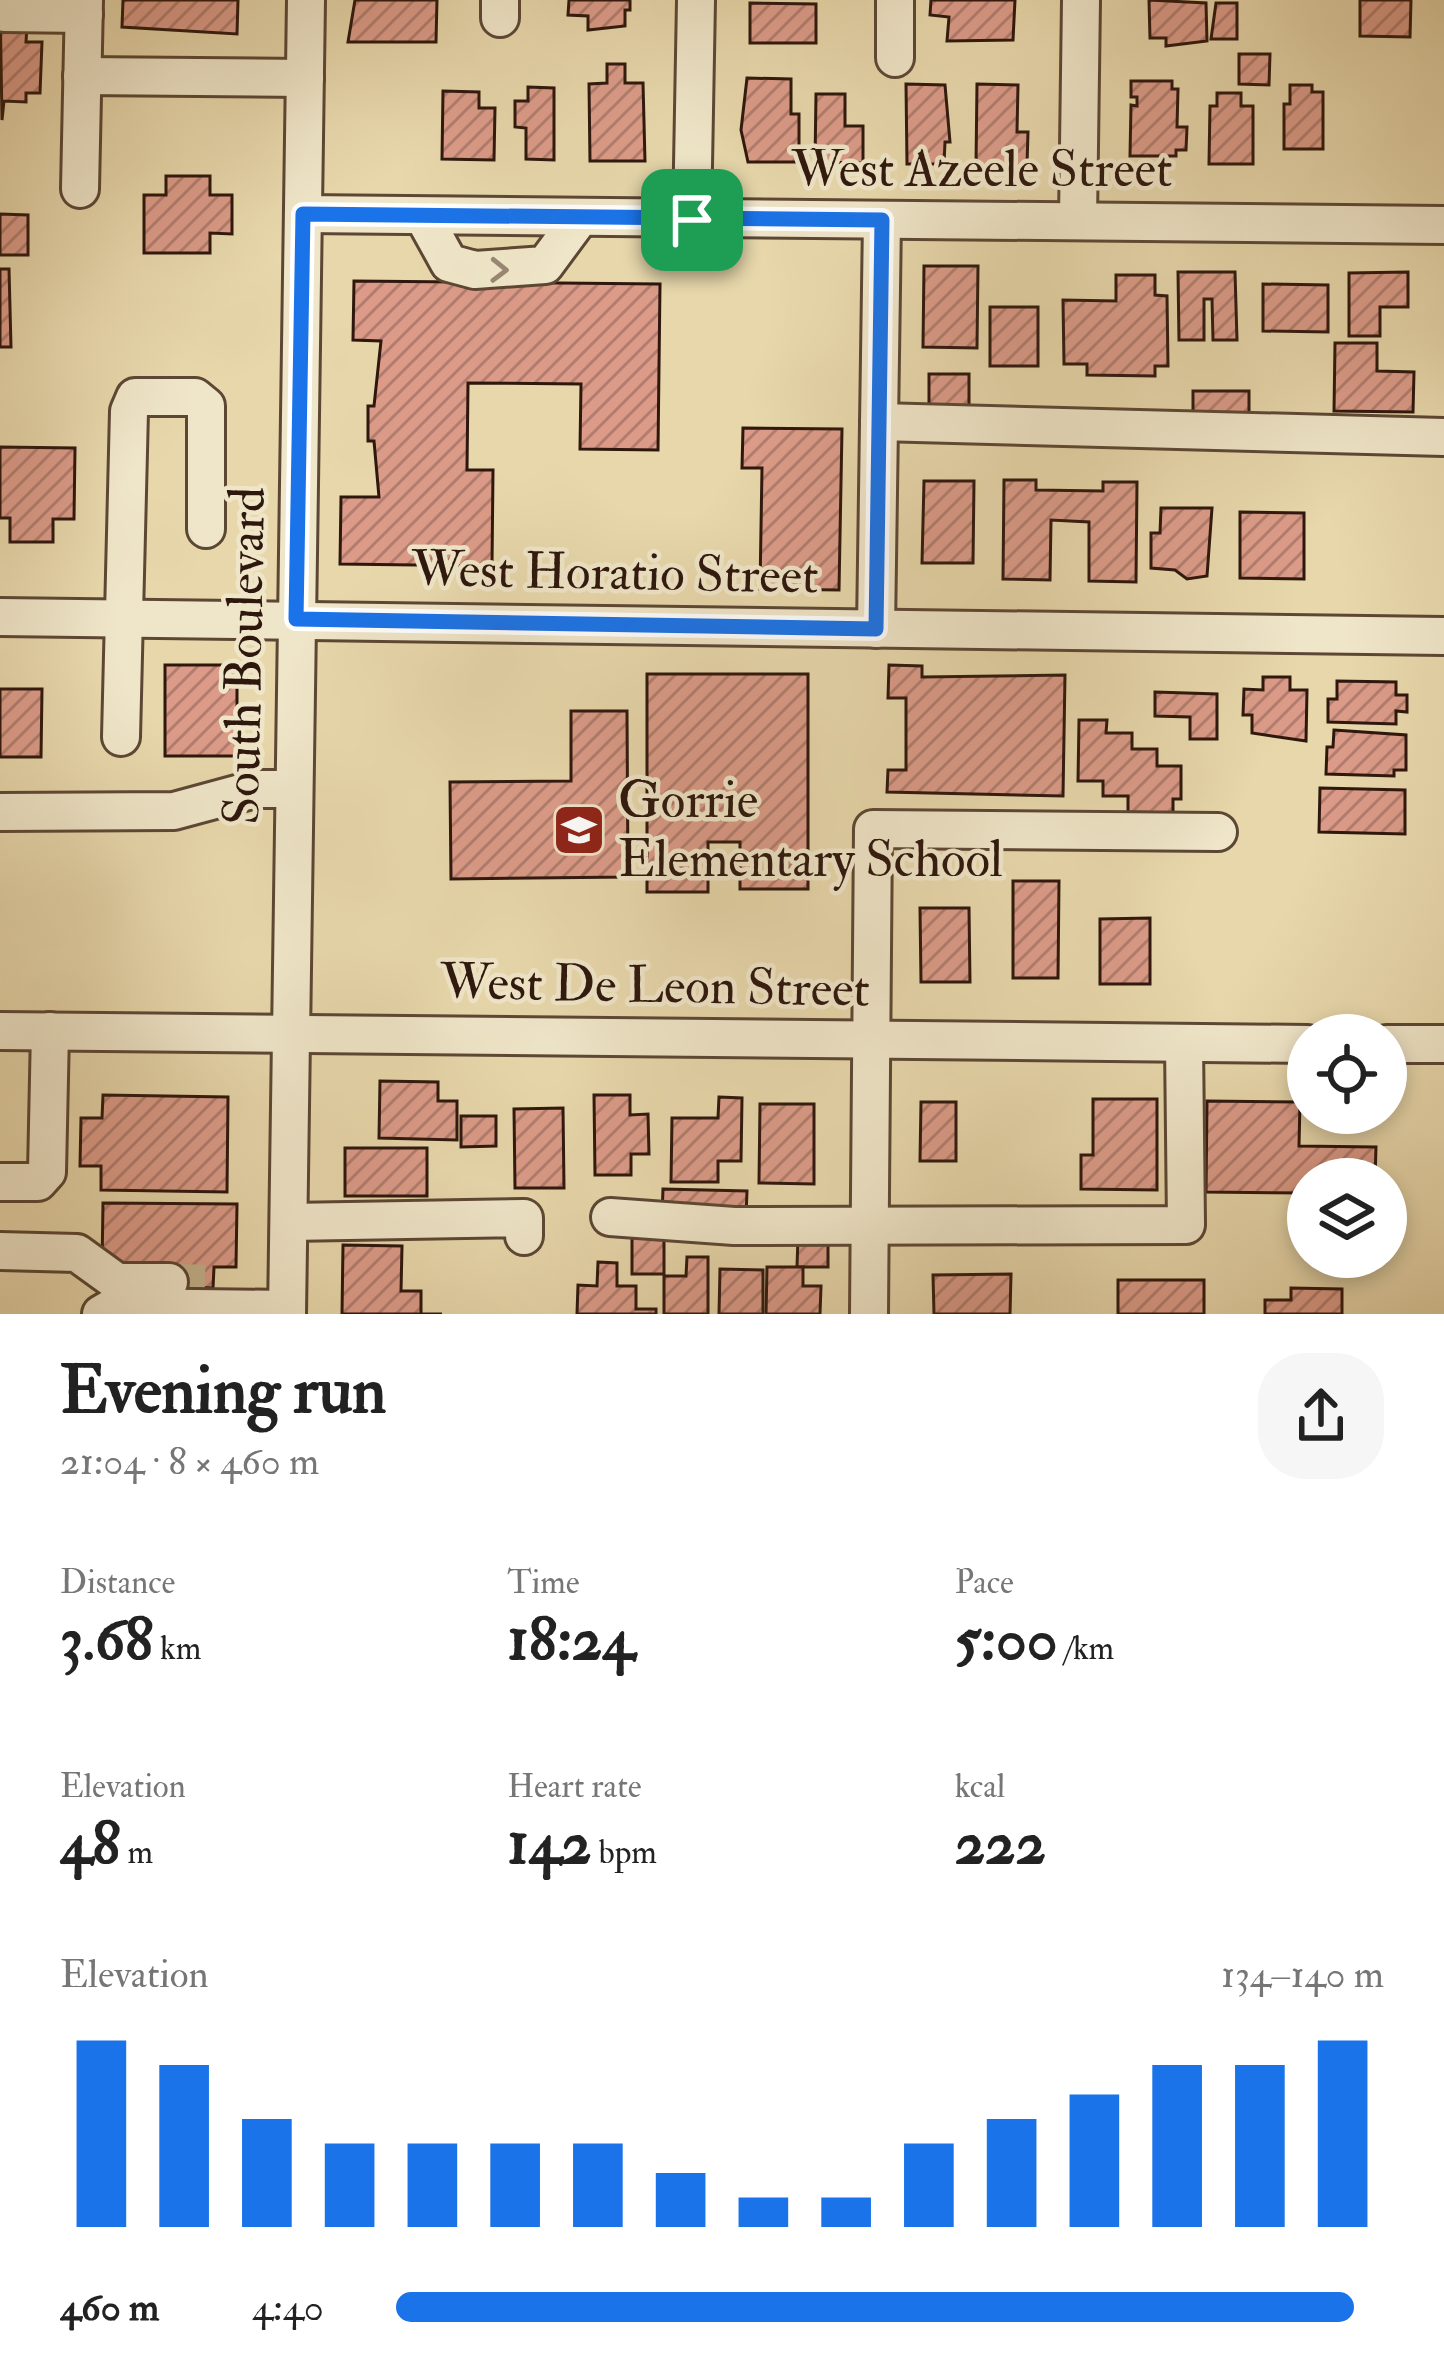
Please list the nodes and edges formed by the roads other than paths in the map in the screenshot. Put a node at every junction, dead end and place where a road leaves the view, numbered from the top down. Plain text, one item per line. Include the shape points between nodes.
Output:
1 (306, 0) edge
2 (696, 0) edge
3 (895, 0) edge
4 (1081, 0) edge
5 (84, 7) edge
6 (4, 13) dead end
7 (895, 58) dead end
8 (82, 76) junction
9 (305, 78) junction
10 (80, 189) dead end
11 (303, 214) junction
12 (423, 216) junction
13 (579, 219) junction
14 (1078, 219) junction
15 (692, 220) junction
16 (882, 220) junction
17 (1444, 225) edge
18 (879, 422) junction
19 (1444, 437) edge
20 (206, 529) dead end
21 (0, 617) edge
22 (124, 618) junction
23 (296, 619) junction
24 (876, 629) junction
25 (1444, 636) edge
26 (122, 737) dead end
27 (294, 789) junction
28 (0, 812) edge
29 (1218, 832) dead end
30 (0, 1031) edge
31 (50, 1031) junction
32 (290, 1032) junction
33 (871, 1040) junction
34 (1184, 1043) junction
35 (1287, 1044) edge
36 (1407, 1044) edge
37 (1444, 1044) edge
38 (0, 1182) edge
39 (610, 1217) dead end
40 (289, 1222) junction
41 (871, 1226) junction
42 (524, 1236) dead end
43 (0, 1251) edge
44 (169, 1282) tunnel mouth
45 (287, 1302) edge
46 (219, 1303) edge
47 (101, 1314) edge
48 (869, 1314) edge

1 - 9 street, South Boulevard
2 - 15 street
3 - 7 street
4 - 14 street
5 - 6 street
5 - 8 street
8 - 9 street
8 - 10 street
9 - 11 street, South Boulevard
11 - 12 street, West Azeele Street
11 - 23 street, South Boulevard
12 - 13 street, West Azeele Street
12 -> 13 street via 449,262 475,270 544,265
13 - 15 street, West Azeele Street
14 - 16 street, West Azeele Street
14 - 17 street, West Azeele Street
15 - 16 street, West Azeele Street
16 - 18 street
18 - 19 street
18 - 24 street
20 - 22 street via 206,406 195,397 135,397
21 - 22 street, West Horatio Street
22 - 23 street, West Horatio Street
22 - 26 street
23 - 24 street, West Horatio Street
23 - 27 street, South Boulevard
24 - 25 street, West Horatio Street
27 - 28 street via 255,789 174,811
27 - 32 street, South Boulevard
29 - 33 street via 873,829
30 - 31 street, West De Leon Street
31 - 32 street, West De Leon Street
31 - 38 street via 47,1172 38,1182
32 - 33 street, West De Leon Street
32 - 40 street, South Boulevard
33 - 34 street, West De Leon Street
33 - 41 street
34 - 35 street, West De Leon Street
34 - 41 street via 1186,1225
36 - 37 street
39 - 41 street
40 - 42 street via 524,1218
40 - 45 street, South Boulevard
41 - 48 street
43 - 44 street via 77,1253 117,1282
45 - 46 street
46 - 47 street via 113,1306

